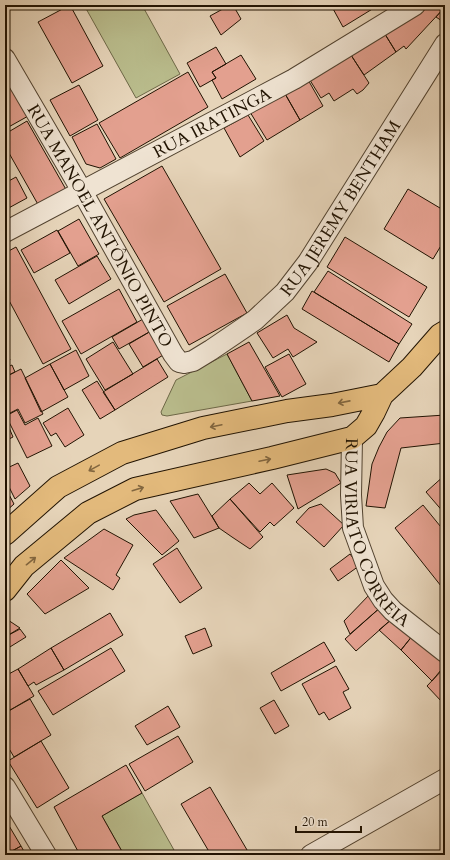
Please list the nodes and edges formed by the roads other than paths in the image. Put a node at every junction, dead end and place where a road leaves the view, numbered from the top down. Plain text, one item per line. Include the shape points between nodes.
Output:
1 (402, 8) edge
2 (445, 44) edge
3 (5, 59) edge
4 (82, 191) junction
5 (5, 232) edge
6 (443, 330) edge
7 (211, 350) joint
8 (382, 395) junction
9 (352, 438) junction
10 (5, 534) edge
11 (5, 590) edge
12 (445, 652) edge
13 (445, 779) edge
14 (5, 787) edge
15 (46, 855) edge
16 (311, 855) edge

1 - 4 street, RUA IRATINGA via 294,79
2 - 7 street, RUA JEREMY BENTHAM via 308,262 285,292 255,320
3 - 4 street, RUA MANOEL ANTÔNIO PINTO
4 - 5 street, RUA IRATINGA
4 - 7 street, RUA MANOEL ANTÔNIO PINTO via 177,360 187,363
6 - 8 main road, RUA VIRIATO CORREIA via 412,367
8 - 9 main road, RUA VIRIATO CORREIA via 366,426
8 -> 10 main road via 203,428 122,453 58,488
11 -> 9 main road via 24,566 88,513 135,489
9 - 12 street, RUA VIRIATO CORREIA via 351,496 354,528 374,586 393,611
13 - 16 street
14 - 15 street

